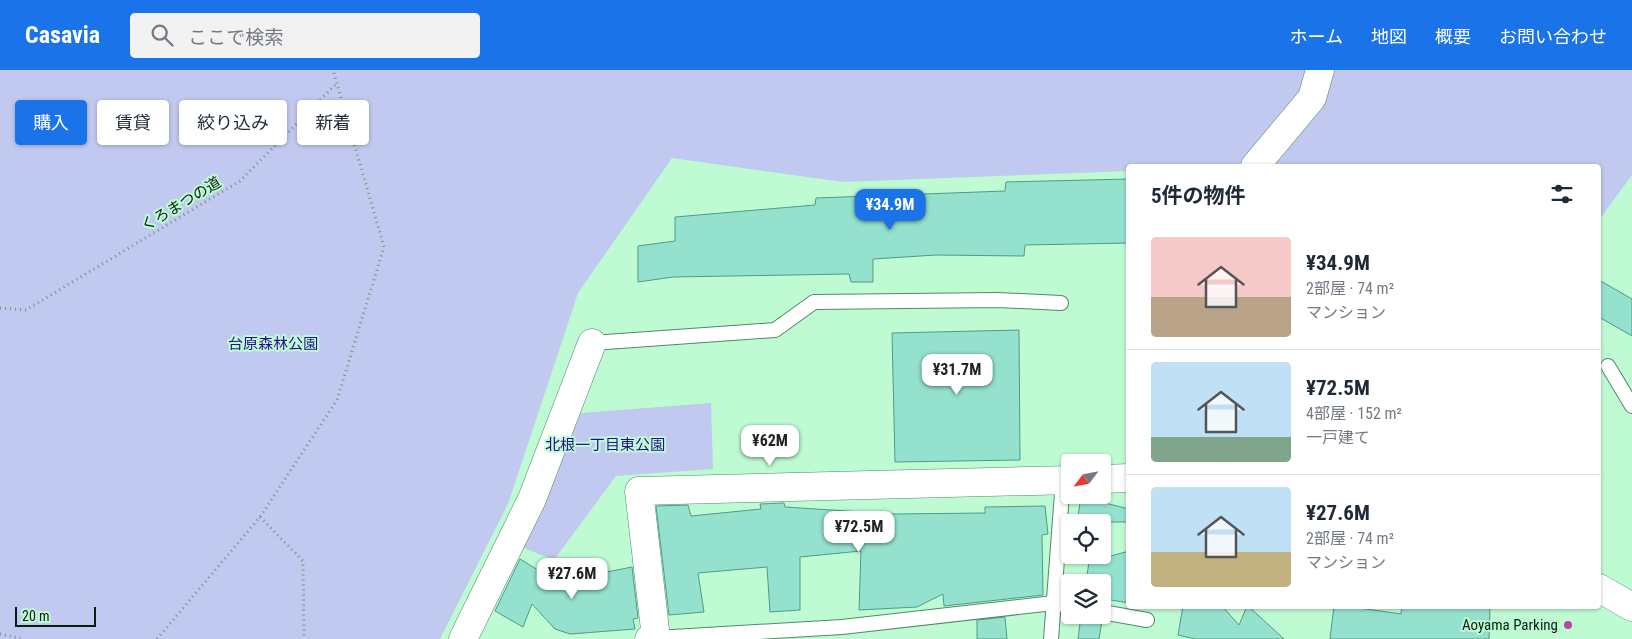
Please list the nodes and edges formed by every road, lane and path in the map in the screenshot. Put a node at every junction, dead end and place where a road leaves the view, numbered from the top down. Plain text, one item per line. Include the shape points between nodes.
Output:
1 (333, 70) edge
2 (1320, 70) edge
3 (337, 84) junction
4 (1257, 164) edge
5 (1061, 304) dead end
6 (0, 308) edge
7 (592, 343) joint
8 (1608, 366) dead end
9 (1632, 406) edge
10 (1126, 478) edge
11 (1111, 479) edge
12 (1061, 480) edge
13 (1064, 504) edge
14 (260, 517) junction
15 (1601, 589) edge
16 (1054, 603) junction
17 (1061, 604) edge
18 (1632, 607) edge
19 (1111, 614) edge
20 (1147, 620) dead end
21 (0, 634) edge
22 (653, 638) edge
23 (23, 639) edge
24 (157, 639) edge
25 (304, 639) edge
26 (464, 639) edge
27 (1051, 639) edge

1 - 3 path
2 - 4 street via 1312,98
3 - 6 path, くろまつの道 via 240,181 26,310
3 - 14 path via 384,247 337,400
5 - 7 lane via 998,300 814,302 775,330
7 - 26 street via 532,499
8 - 9 lane
10 - 11 street
12 - 22 street via 639,491
13 - 16 lane
14 - 24 path
14 - 25 path via 303,562
15 - 18 street
16 - 17 lane
16 - 22 lane via 842,627
16 - 27 lane
19 - 20 lane
21 - 23 path

